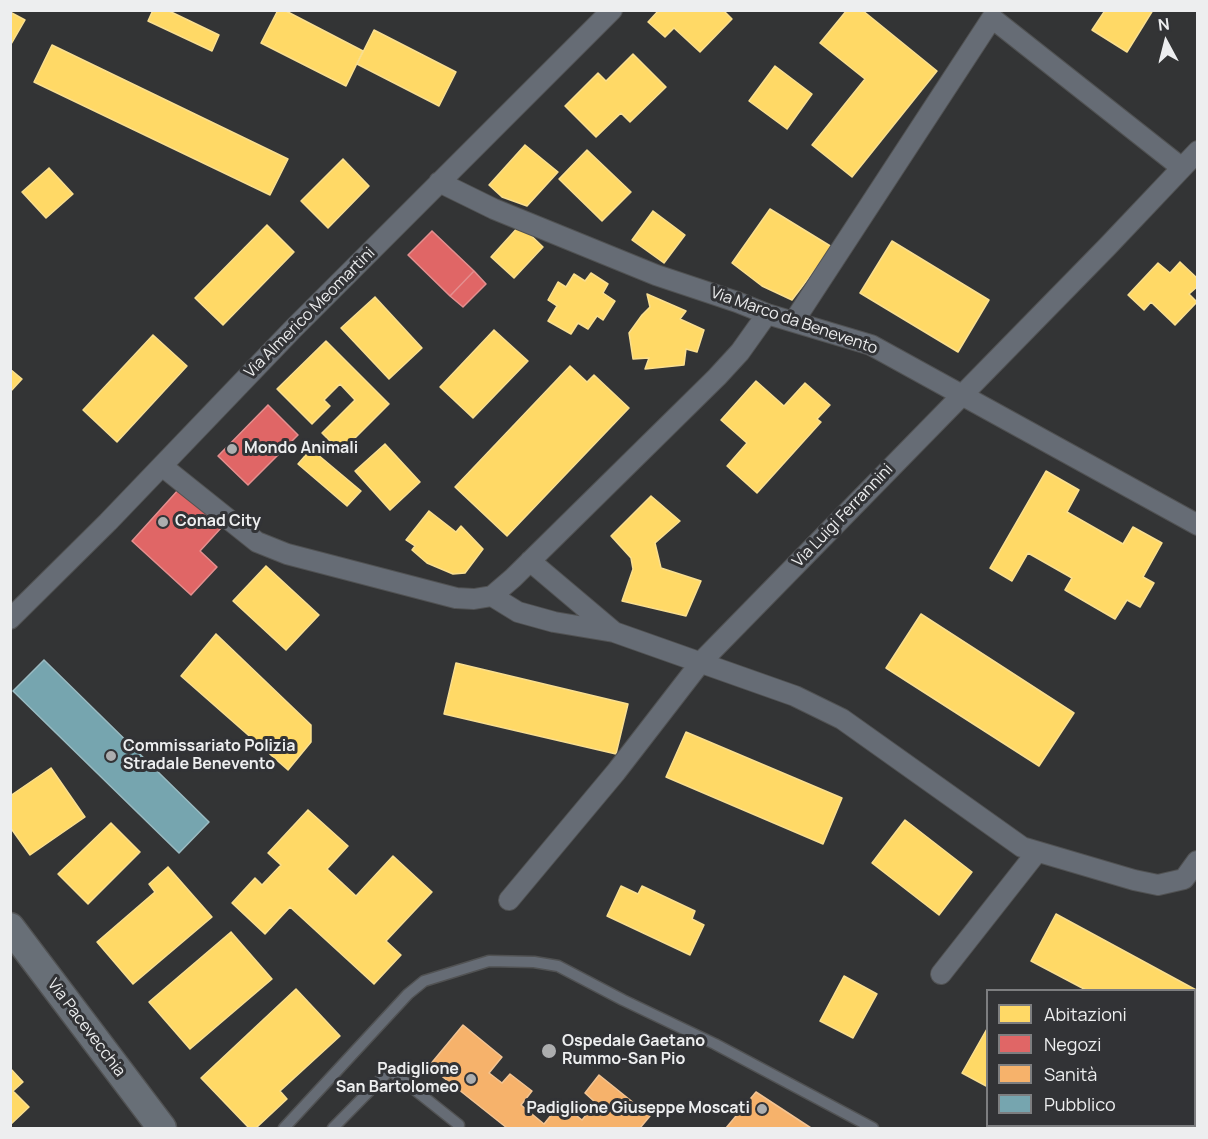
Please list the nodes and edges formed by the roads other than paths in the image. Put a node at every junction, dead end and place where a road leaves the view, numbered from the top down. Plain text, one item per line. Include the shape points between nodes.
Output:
1 (612, 10) edge
2 (1197, 151) edge
3 (1182, 168) junction
4 (439, 182) junction
5 (767, 314) junction
6 (794, 321) junction
7 (961, 395) junction
8 (162, 466) junction
9 (1197, 525) edge
10 (530, 561) junction
11 (492, 596) junction
12 (10, 619) edge
13 (614, 632) junction
14 (701, 662) junction
15 (1036, 852) junction
16 (1197, 861) edge
17 (509, 900) dead end
18 (10, 927) edge
19 (941, 974) dead end
20 (459, 1125) dead end
21 (339, 1127) edge
22 (162, 1128) edge
23 (284, 1128) edge
24 (873, 1128) edge

1 - 4 street, Via Almerico Meomartini
2 - 3 street, Via Luigi Ferrannini
3 - 6 street via 992,18
3 - 7 street, Via Luigi Ferrannini
4 - 5 street, Via Marco da Benevento via 494,209 656,275
4 - 8 street, Via Almerico Meomartini
5 - 6 street, Via Marco da Benevento
5 - 10 street via 717,377
6 - 7 street, Via Marco da Benevento via 871,345
7 - 9 street, Via Marco da Benevento
7 - 14 street, Via Luigi Ferrannini
8 - 11 street via 257,542 287,554 456,597
8 - 12 street, Via Almerico Meomartini
10 - 11 street
10 - 13 street
11 - 13 street via 518,612
13 - 14 street
14 - 15 street via 795,696 842,719 1022,847
14 - 17 street, Via Luigi Ferrannini
15 - 16 street via 1158,885 1184,879
15 - 19 street
18 - 22 street, Via Pacevecchia
20 - 21 lane via 390,1070
23 - 24 lane via 424,981 489,962 534,962 558,966

